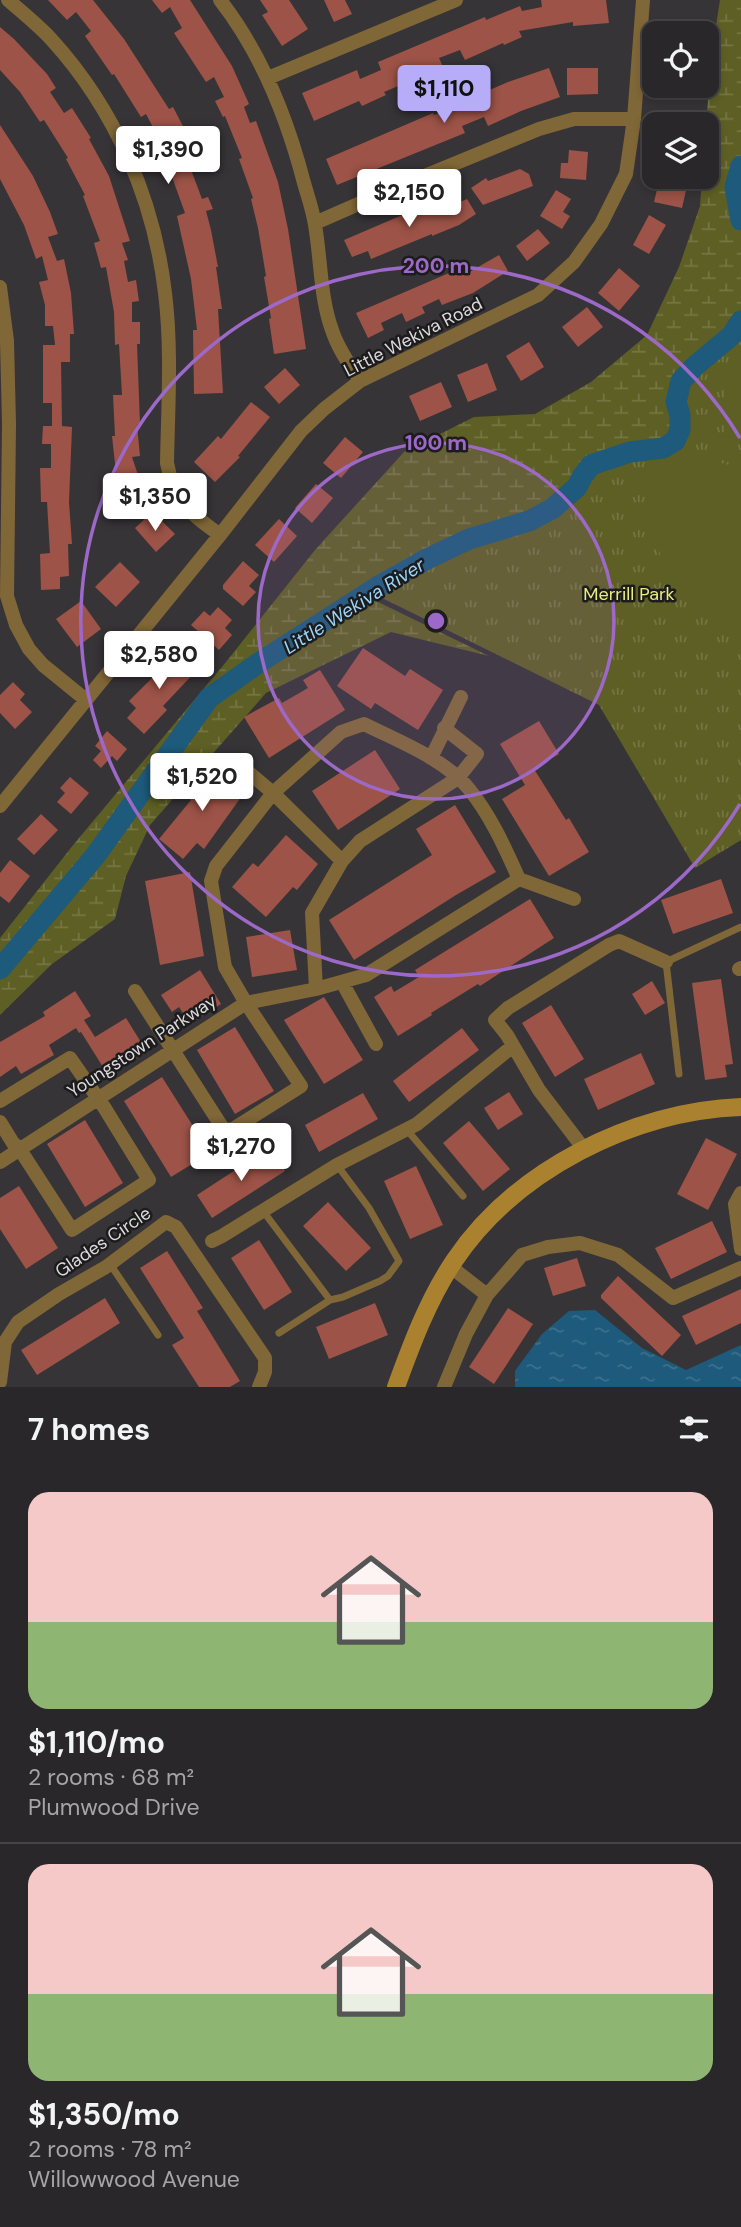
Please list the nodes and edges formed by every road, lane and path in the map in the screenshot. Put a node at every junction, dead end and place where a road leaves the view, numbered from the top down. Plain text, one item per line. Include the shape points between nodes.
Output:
1 (8, 0) edge
2 (220, 0) edge
3 (456, 0) edge
4 (643, 0) edge
5 (268, 78) junction
6 (634, 119) junction
7 (315, 223) junction
8 (0, 287) edge
9 (360, 382) junction
10 (5, 425) edge
11 (220, 535) junction
12 (461, 697) dead end
13 (86, 700) junction
14 (444, 728) junction
15 (431, 758) junction
16 (234, 760) dead end
17 (458, 778) junction
18 (274, 793) junction
19 (0, 806) edge
20 (342, 861) junction
21 (519, 879) junction
22 (575, 899) dead end
23 (741, 927) edge
24 (666, 962) junction
25 (342, 982) junction
26 (316, 989) junction
27 (135, 991) dead end
28 (246, 1003) junction
29 (376, 1044) dead end
30 (513, 1046) junction
31 (173, 1050) junction
32 (680, 1074) dead end
33 (96, 1098) junction
34 (0, 1101) edge
35 (741, 1107) edge
36 (0, 1122) edge
37 (407, 1129) junction
38 (19, 1147) junction
39 (584, 1149) junction
40 (0, 1161) edge
41 (337, 1165) junction
42 (741, 1193) edge
43 (463, 1196) dead end
44 (263, 1211) junction
45 (212, 1241) dead end
46 (741, 1249) edge
47 (110, 1264) junction
48 (451, 1267) junction
49 (741, 1268) edge
50 (487, 1295) junction
51 (330, 1300) junction
52 (279, 1333) dead end
53 (158, 1335) dead end
54 (0, 1382) edge
55 (259, 1387) edge
56 (396, 1387) edge
57 (444, 1387) edge

1 - 11 street via 80,73 134,168 165,293 170,481 191,514
2 - 5 street
3 - 5 street
4 - 6 street, Little Wekiva Road
5 - 7 street
6 - 7 street via 574,119 539,129
6 - 9 street, Little Wekiva Road via 626,174 616,197 573,262 547,287
7 - 9 street via 331,329
8 - 10 street via 7,341
9 - 11 street, Little Wekiva Road via 301,431
10 - 13 street via 7,596 29,649
11 - 13 street, Little Wekiva Road
12 - 14 street
13 - 19 street, Little Wekiva Road
14 - 15 street
14 - 17 street via 477,754
15 - 17 street
15 - 18 street via 363,724 341,733
16 - 18 street
17 - 20 street via 360,841
17 - 21 street via 502,840
18 - 20 street
18 - 28 street via 216,866 211,881 225,967
20 - 26 street via 312,913
21 - 22 street
21 - 25 street, Youngstown Parkway via 366,975
23 - 24 lane
24 - 30 street via 619,941 609,945 495,1020
24 - 32 lane
25 - 26 street, Youngstown Parkway
25 - 29 street
26 - 28 street, Youngstown Parkway
27 - 31 street
28 - 31 street, Youngstown Parkway
28 - 31 street via 301,1086 225,1130
30 - 37 street
30 - 39 street
31 - 33 street, Youngstown Parkway
33 - 34 street via 70,1058
33 - 38 street, Youngstown Parkway
33 - 38 street via 149,1180 72,1230
35 - 39 street via 669,1117
36 - 38 street
37 - 41 street
37 - 43 lane
38 - 40 street, Youngstown Parkway
39 - 48 street via 541,1173 503,1205
41 - 44 street
41 - 51 lane via 369,1208 399,1261 380,1282
42 - 46 street via 735,1204
44 - 45 street
44 - 51 lane
47 - 53 lane
47 - 54 street, Glades Circle via 18,1322 5,1342
47 - 55 street, Glades Circle via 166,1222 176,1227 265,1358
48 - 50 street
48 - 56 street via 413,1339
49 - 50 street via 673,1298 618,1255 580,1243 522,1255
50 - 57 street
51 - 52 lane

